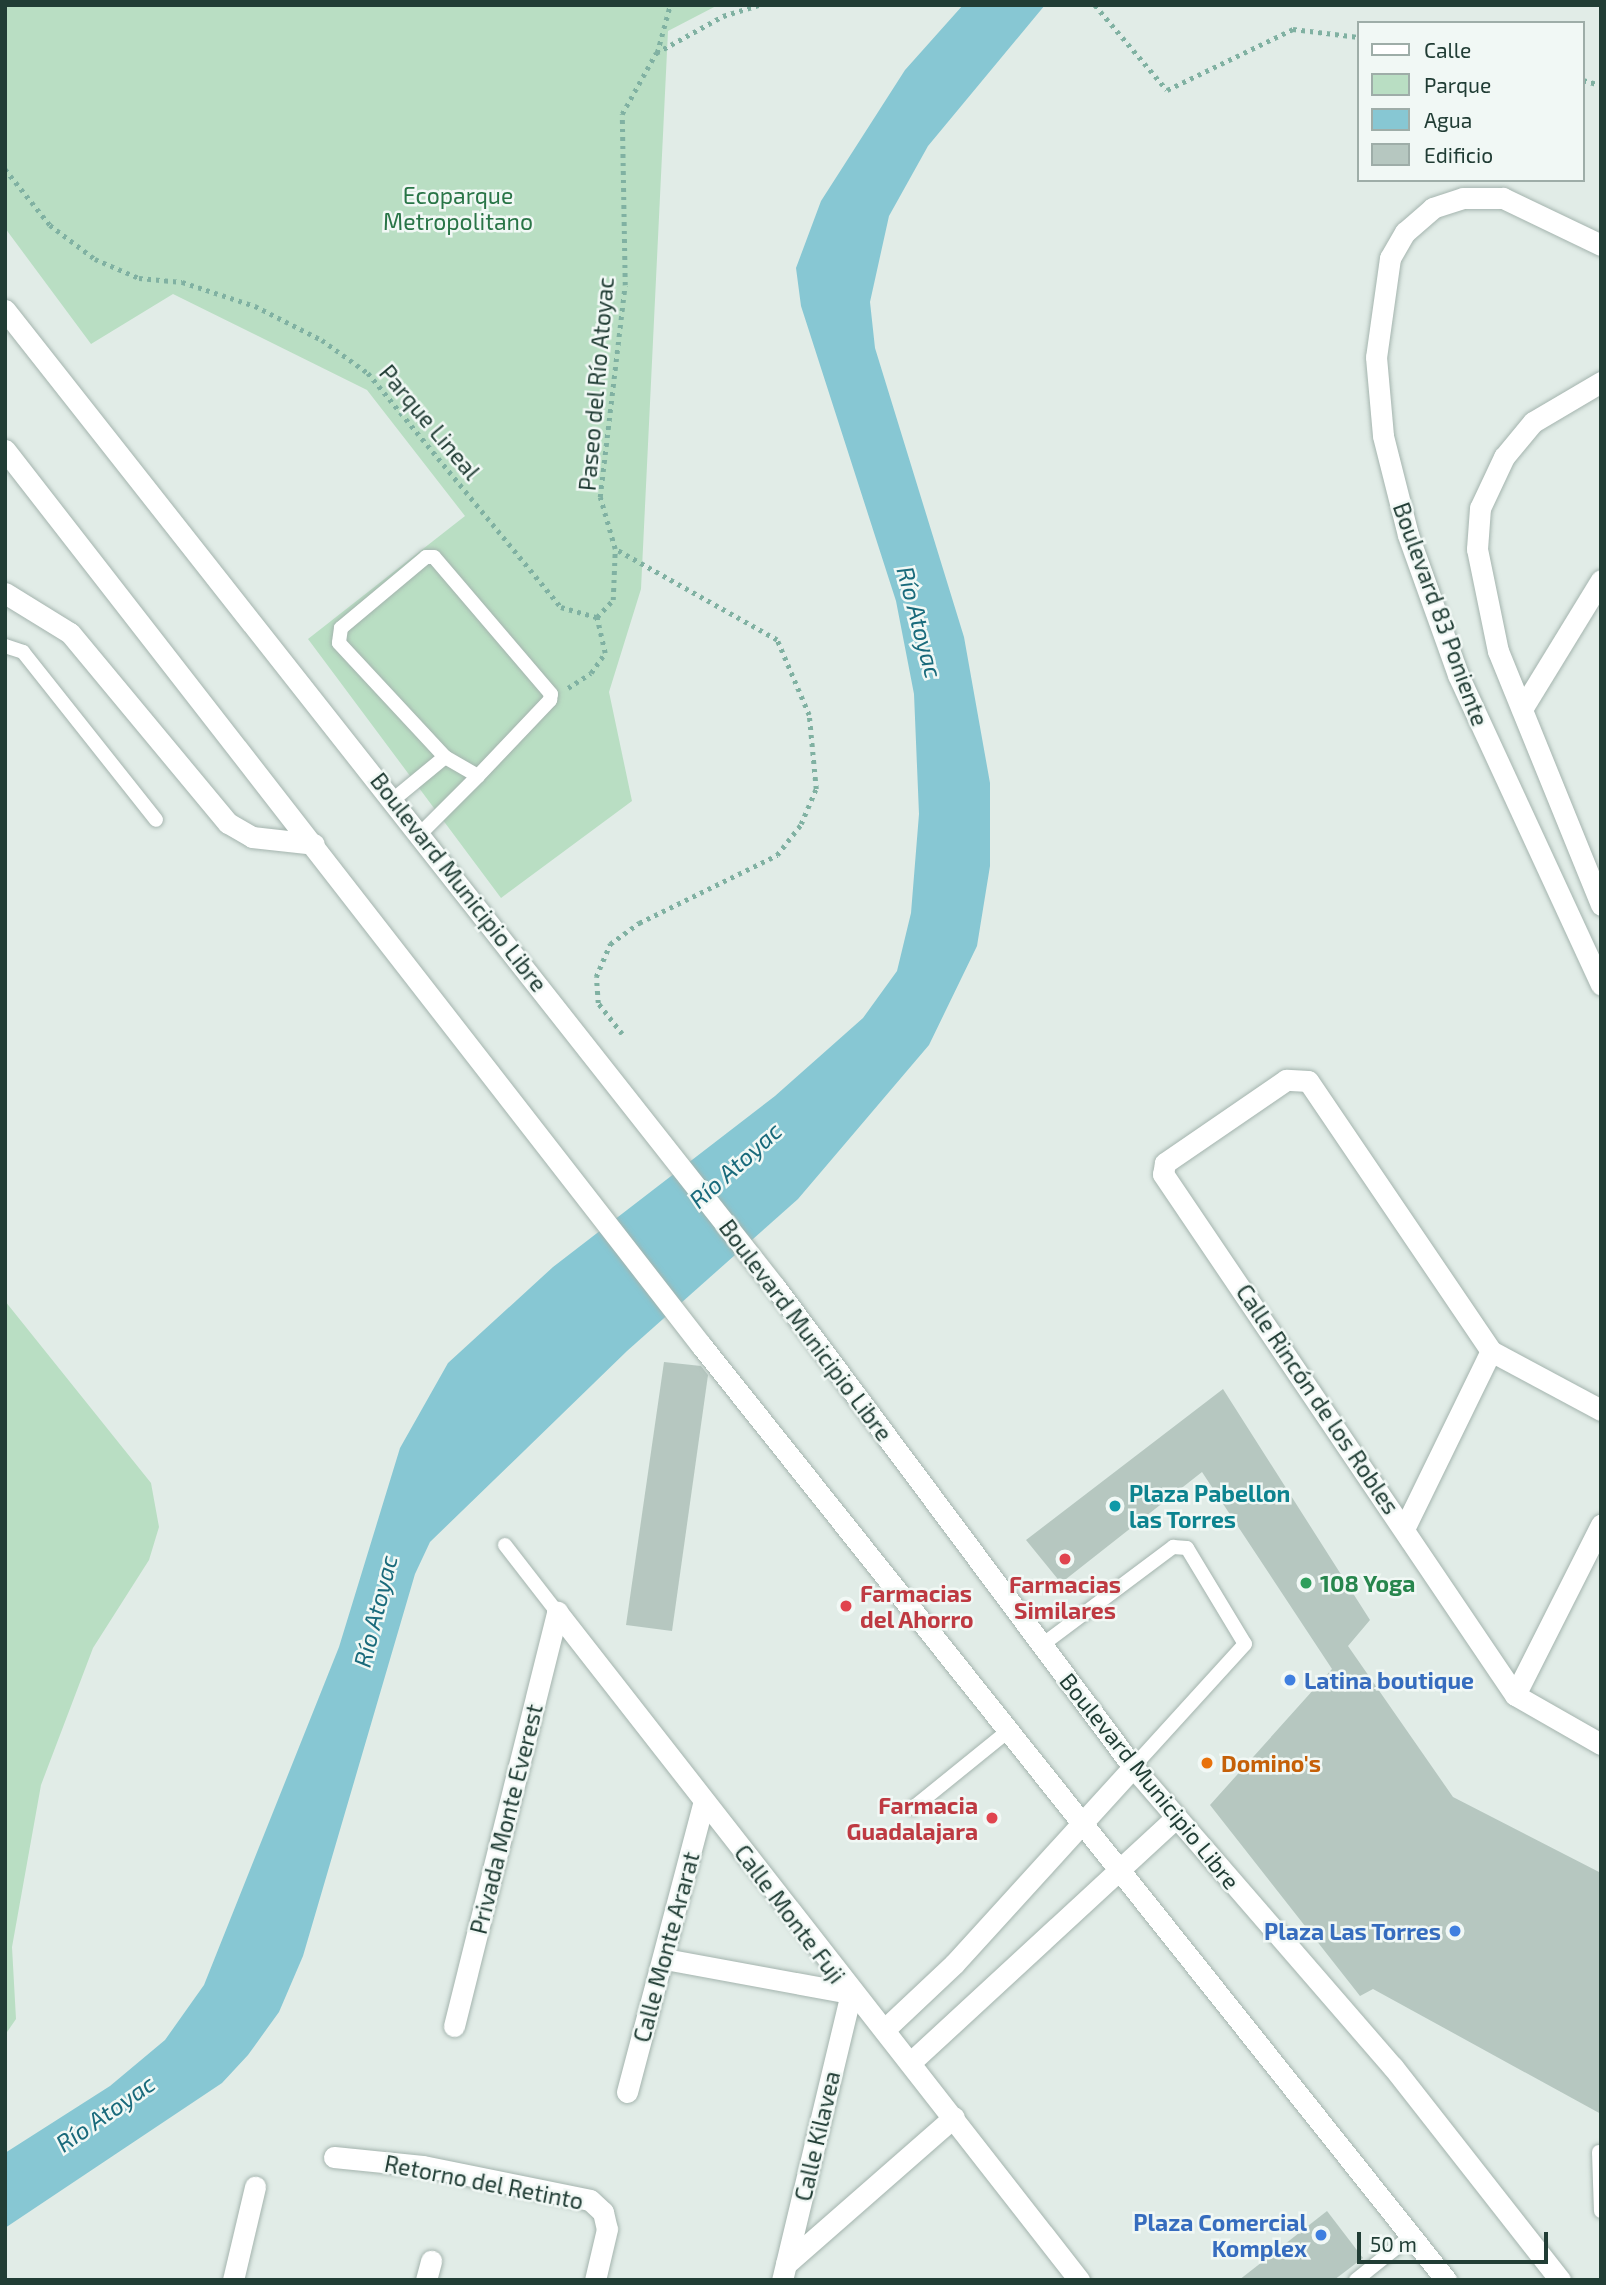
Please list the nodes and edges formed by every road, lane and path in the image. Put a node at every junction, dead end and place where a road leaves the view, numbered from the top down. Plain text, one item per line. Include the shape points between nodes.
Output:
1 (670, 5) edge
2 (758, 5) edge
3 (1095, 5) edge
4 (1358, 37) edge
5 (656, 53) junction
6 (5, 169) edge
7 (1601, 245) edge
8 (5, 310) edge
9 (1601, 382) edge
10 (5, 450) edge
11 (615, 549) junction
12 (1601, 579) edge
13 (5, 593) edge
14 (597, 617) junction
15 (5, 646) edge
16 (551, 694) junction
17 (1522, 709) junction
18 (445, 757) junction
19 (478, 776) junction
20 (394, 799) junction
21 (156, 820) dead end
22 (421, 833) junction
23 (314, 844) junction
24 (1601, 905) edge
25 (1601, 985) edge
26 (622, 1034) dead end
27 (1491, 1351) junction
28 (1601, 1410) edge
29 (1601, 1525) edge
30 (1405, 1527) junction
31 (505, 1545) dead end
32 (557, 1612) junction
33 (1042, 1645) junction
34 (1515, 1695) junction
35 (1008, 1731) junction
36 (1601, 1744) edge
37 (1133, 1767) junction
38 (704, 1801) junction
39 (913, 1808) dead end
40 (1174, 1819) junction
41 (1083, 1826) junction
42 (1119, 1870) junction
43 (665, 1959) junction
44 (851, 1993) junction
45 (454, 2026) dead end
46 (885, 2029) junction
47 (911, 2062) junction
48 (627, 2092) dead end
49 (954, 2117) junction
50 (1600, 2152) edge
51 (334, 2157) dead end
52 (256, 2187) dead end
53 (1601, 2211) edge
54 (1411, 2236) junction
55 (789, 2275) edge
56 (1442, 2278) edge
57 (233, 2280) edge
58 (595, 2280) edge
59 (1079, 2280) edge
60 (1356, 2280) edge
61 (1560, 2280) edge

1 - 5 path, Paseo del Río Atoyac
2 - 5 path via 723,16
3 - 4 path via 1167,90 1293,29
5 - 11 path, Paseo del Río Atoyac via 622,114 625,285 600,497
6 - 14 path, Parque Lineal via 50,225 94,259 139,278 182,282 255,306 323,340 368,373 561,607
7 - 25 street, Boulevard 83 Poniente via 1503,198 1463,198 1433,208 1405,232 1390,258 1376,357 1383,436 1417,561 1458,675
8 - 20 street, Boulevard Municipio Libre
9 - 17 street, Boulevard 83 Poniente via 1533,422 1504,457 1480,508 1482,593
10 - 23 street
11 - 14 path via 613,600
11 - 26 path via 777,640 809,715 817,758 816,789 801,824 777,855 686,905 639,923 610,944 596,977 598,1003
12 - 17 street
13 - 23 street via 71,634 228,823 252,837
14 - 16 path via 605,653 591,673
15 - 21 lane via 23,652 82,719
16 - 18 lane via 434,557 426,557 337,636
16 - 19 lane
17 - 24 street, Boulevard 83 Poniente
18 - 19 lane
18 - 20 lane
19 - 22 lane
20 - 22 street, Boulevard Municipio Libre
22 - 33 street, Boulevard Municipio Libre via 775,1287
23 - 35 street via 701,1345
27 - 28 street
27 - 30 street
27 - 30 street, Calle Rincón de los Robles via 1308,1081 1286,1080 1165,1163 1163,1174
29 - 34 street
30 - 34 street, Calle Rincón de los Robles
31 - 32 lane, Calle Monte Fuji
32 - 38 street, Calle Monte Fuji
32 - 45 street, Privada Monte Everest
33 - 37 street, Boulevard Municipio Libre
33 - 37 lane via 1173,1547 1186,1548 1245,1644
34 - 36 street, Calle Rincón de los Robles
35 - 39 lane
35 - 41 street
37 - 40 street, Boulevard Municipio Libre
37 - 41 street
38 - 43 street, Calle Monte Ararat
38 - 44 street, Calle Monte Fuji
40 - 42 street
40 - 61 street, Boulevard Municipio Libre via 1393,2067
41 - 42 street
41 - 46 street
42 - 47 street
42 - 54 street
43 - 44 street
43 - 48 street, Calle Monte Ararat
44 - 46 street, Calle Monte Fuji
44 - 55 street, Calle Kilavea
46 - 47 street, Calle Monte Fuji
47 - 49 street, Calle Monte Fuji
49 - 55 street
49 - 59 street, Calle Monte Fuji
50 - 53 lane
51 - 58 street, Retorno del Retinto via 423,2166 590,2200 603,2212 607,2229
52 - 57 street
54 - 56 street
54 - 60 lane

